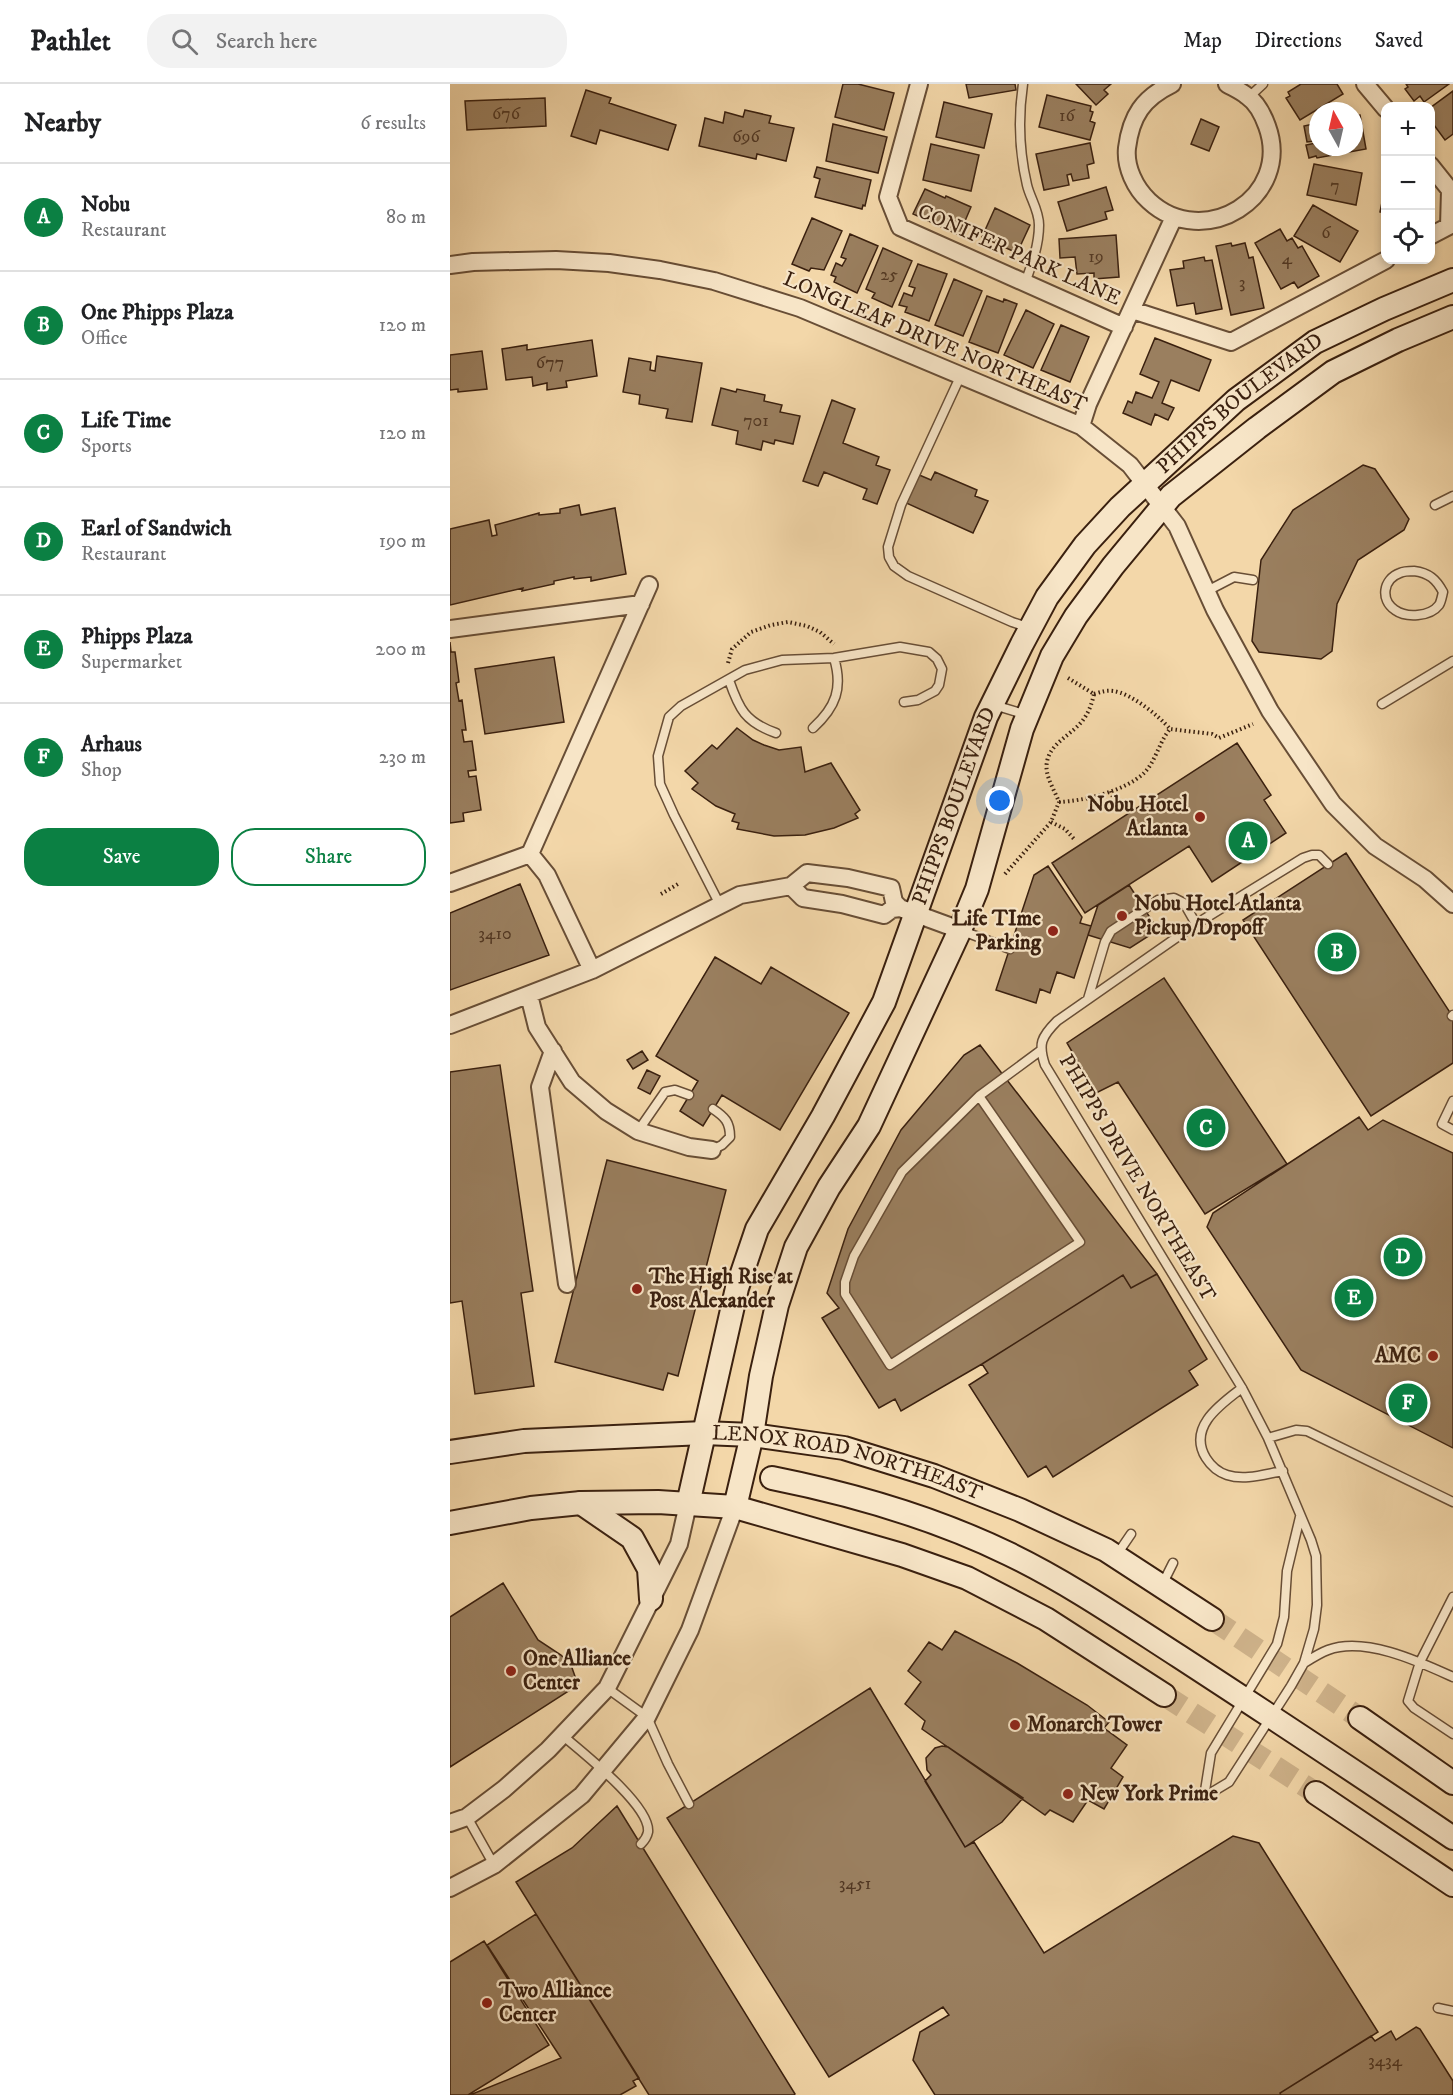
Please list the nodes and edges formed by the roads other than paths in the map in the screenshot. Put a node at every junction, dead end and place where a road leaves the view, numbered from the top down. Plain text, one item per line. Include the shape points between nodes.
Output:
1 (919, 84) edge
2 (1023, 84) edge
3 (1172, 84) edge
4 (1227, 84) edge
5 (1263, 84) edge
6 (1365, 84) edge
7 (1249, 97) junction
8 (1381, 103) edge
9 (1435, 170) edge
10 (1174, 217) junction
11 (1435, 234) edge
12 (1381, 263) edge
13 (450, 265) edge
14 (1453, 280) edge
15 (1025, 283) junction
16 (1132, 310) junction
17 (1453, 317) edge
18 (1124, 327) junction
19 (960, 376) junction
20 (1081, 426) junction
21 (1146, 483) junction
22 (1453, 496) edge
23 (1435, 505) dead end
24 (1163, 506) junction
25 (1253, 580) dead end
26 (649, 585) dead end
27 (1207, 591) junction
28 (1443, 596) junction
29 (1453, 598) edge
30 (641, 604) junction
31 (1030, 628) junction
32 (450, 629) edge
33 (834, 658) junction
34 (1453, 662) edge
35 (729, 680) junction
36 (904, 702) dead end
37 (1382, 704) dead end
38 (992, 705) junction
39 (1028, 716) junction
40 (813, 728) dead end
41 (776, 733) dead end
42 (530, 854) junction
43 (1328, 864) dead end
44 (450, 883) edge
45 (791, 886) junction
46 (1453, 904) edge
47 (720, 905) junction
48 (908, 910) junction
49 (1196, 924) junction
50 (960, 930) junction
51 (1010, 949) dead end
52 (1098, 967) junction
53 (592, 970) junction
54 (1121, 976) junction
55 (529, 994) junction
56 (1088, 999) junction
57 (450, 1024) edge
58 (553, 1051) junction
59 (1040, 1051) junction
60 (689, 1095) dead end
61 (979, 1096) junction
62 (1453, 1101) edge
63 (713, 1109) dead end
64 (1453, 1130) edge
65 (639, 1131) junction
66 (712, 1150) joint
67 (567, 1284) dead end
68 (1242, 1388) junction
69 (704, 1433) junction
70 (752, 1436) junction
71 (1268, 1438) junction
72 (450, 1452) edge
73 (1283, 1471) junction
74 (772, 1478) junction
75 (1453, 1502) edge
76 (581, 1503) junction
77 (688, 1504) junction
78 (735, 1507) junction
79 (1300, 1517) junction
80 (450, 1523) edge
81 (1131, 1534) dead end
82 (1116, 1556) junction
83 (1173, 1563) dead end
84 (1161, 1585) junction
85 (1453, 1598) edge
86 (651, 1599) junction
87 (1212, 1619) tunnel mouth
88 (1420, 1662) junction
89 (1304, 1663) junction
90 (1453, 1677) edge
91 (607, 1688) junction
92 (1164, 1695) tunnel mouth
93 (1243, 1698) junction
94 (647, 1717) junction
95 (1272, 1717) junction
96 (1360, 1718) tunnel mouth
97 (1453, 1734) edge
98 (561, 1735) junction
99 (602, 1770) junction
100 (1453, 1783) edge
101 (1316, 1793) tunnel mouth
102 (689, 1804) dead end
103 (467, 1817) junction
104 (450, 1823) edge
105 (1453, 1838) edge
106 (641, 1844) dead end
107 (494, 1865) junction
108 (1453, 1885) edge
109 (450, 1888) edge
110 (1438, 2008) dead end
111 (1453, 2011) edge

1 - 15 street, CONIFER PARK LANE via 888,197 900,227
2 - 15 lane via 1019,135 1039,222
3 - 10 street via 1157,91 1142,106 1130,128 1127,154 1141,193 1160,211
4 - 7 street
5 - 7 lane
6 - 8 street
7 - 10 street via 1264,116 1270,134 1271,158 1264,182 1250,201 1232,214 1194,222
9 - 11 street via 1450,190 1449,226
10 - 16 street
12 - 16 street, CONIFER PARK LANE via 1231,342
13 - 19 street, LONGLEAF DRIVE NORTHEAST via 598,262 714,281 800,308
14 - 21 main road, PHIPPS BOULEVARD via 1315,342 1236,400
15 - 18 street, CONIFER PARK LANE
16 - 18 street
17 - 24 main road, PHIPPS BOULEVARD via 1333,372 1257,428
18 - 20 street
19 - 20 street, LONGLEAF DRIVE NORTHEAST
19 - 31 lane via 901,505 888,547 889,556 894,566 908,576
20 - 21 street, LONGLEAF DRIVE NORTHEAST
21 - 24 street, LONGLEAF DRIVE NORTHEAST
21 - 31 main road, PHIPPS BOULEVARD via 1085,545
22 - 23 lane
24 - 27 street, LONGLEAF DRIVE NORTHEAST via 1182,536
24 - 39 main road, PHIPPS BOULEVARD via 1076,616 1052,656
25 - 27 lane via 1234,577
26 - 30 street
27 - 46 street, LONGLEAF DRIVE NORTHEAST via 1270,711 1333,804 1375,846 1425,879
28 - 28 lane via 1437,580 1414,571 1400,572 1385,589 1393,610 1403,614 1430,612
28 - 29 lane
30 - 32 street
30 - 42 street
31 - 38 main road, PHIPPS BOULEVARD
33 - 35 lane via 782,660 745,670
33 - 36 lane via 900,647 929,652 942,669 939,685 936,691
33 - 40 lane via 838,683 835,701
34 - 37 lane
35 - 41 lane via 745,715 759,727
35 - 47 lane via 681,706 669,717 658,756 660,784
38 - 39 lane
38 - 48 main road, PHIPPS BOULEVARD
39 - 50 main road, PHIPPS BOULEVARD via 977,889
42 - 44 street
42 - 53 street via 547,875
43 - 49 lane, PHIPPS DRIVE NORTHEAST via 1319,855 1303,858
45 - 47 street via 740,895
45 - 48 street via 802,898 884,915 892,909
45 - 48 street via 807,873 848,878 891,888 894,902
47 - 53 street
48 - 50 street
48 - 69 main road, PHIPPS BOULEVARD via 884,1002 824,1116 757,1229 737,1288
49 - 52 lane via 1184,903 1173,898 1158,900 1111,931
49 - 54 lane, PHIPPS DRIVE NORTHEAST
50 - 51 lane
50 - 70 main road, PHIPPS BOULEVARD via 869,1126 796,1247 777,1305
52 - 54 lane via 1102,978
52 - 56 lane
53 - 55 street
54 - 56 lane, PHIPPS DRIVE NORTHEAST
55 - 57 street
55 - 58 street via 537,1027
56 - 59 lane, PHIPPS DRIVE NORTHEAST via 1047,1032
58 - 65 street via 572,1082 606,1111
58 - 67 street via 540,1087
59 - 61 lane
59 - 68 lane, PHIPPS DRIVE NORTHEAST
60 - 65 lane via 675,1090 665,1092
61 - 61 lane via 902,1172 854,1256 845,1282 845,1294 890,1365 1080,1242
62 - 64 lane via 1442,1124
63 - 66 lane via 724,1116 730,1126 730,1137
65 - 66 street
68 - 71 lane, PHIPPS DRIVE NORTHEAST
68 - 73 lane via 1205,1420 1200,1436 1203,1453 1212,1467 1227,1475 1244,1478
69 - 70 main road, LENOX ROAD NORTHEAST
69 - 72 main road, LENOX ROAD NORTHEAST via 524,1441
69 - 77 main road, PHIPPS BOULEVARD
70 - 74 main road
70 - 78 main road, PHIPPS BOULEVARD
70 - 82 main road, LENOX ROAD NORTHEAST via 844,1448 934,1476 1020,1510
71 - 73 lane, PHIPPS DRIVE NORTHEAST
71 - 75 lane via 1307,1431
73 - 79 lane, PHIPPS DRIVE NORTHEAST
74 - 78 main road
74 - 93 main road via 873,1503 1008,1553 1068,1585
76 - 77 main road
76 - 80 main road
76 - 86 main road via 632,1538 649,1569
77 - 78 main road
77 - 86 street via 679,1544
78 - 92 main road via 967,1578 1046,1620
78 - 94 street via 690,1630
79 - 89 lane, PHIPPS DRIVE NORTHEAST via 1316,1556 1318,1579 1314,1629
79 - 93 lane via 1287,1571 1284,1617 1277,1644
81 - 82 lane
82 - 84 main road, LENOX ROAD NORTHEAST
83 - 84 lane
84 - 87 main road, LENOX ROAD NORTHEAST
85 - 88 lane
86 - 91 street
88 - 89 lane via 1390,1651 1352,1647 1330,1649
88 - 90 lane
88 - 97 lane via 1408,1701
89 - 95 lane, PHIPPS DRIVE NORTHEAST
91 - 94 lane
91 - 98 street
93 - 95 main road
93 - 95 lane, PHIPPS DRIVE NORTHEAST via 1210,1753 1204,1797 1229,1782
94 - 99 street
94 - 102 lane
95 - 105 main road
96 - 100 main road
98 - 99 lane
98 - 103 street via 504,1789
99 - 106 lane via 645,1817 648,1831
99 - 107 street via 582,1795
101 - 108 main road
103 - 104 street
103 - 107 lane
107 - 109 street
110 - 111 lane

